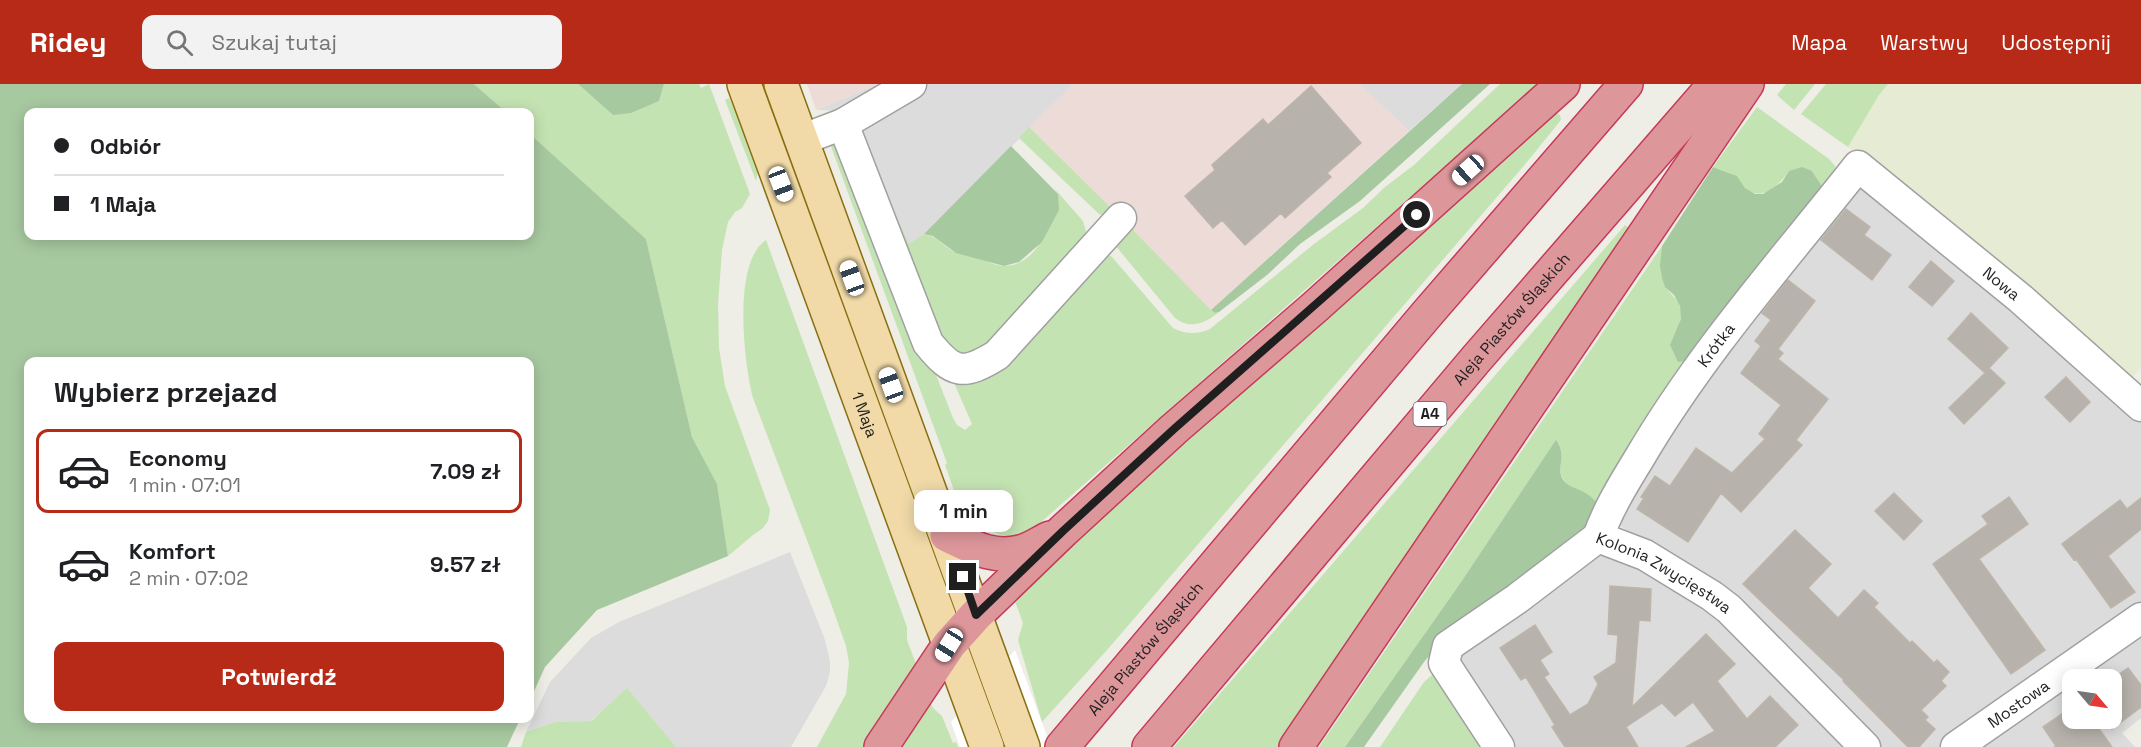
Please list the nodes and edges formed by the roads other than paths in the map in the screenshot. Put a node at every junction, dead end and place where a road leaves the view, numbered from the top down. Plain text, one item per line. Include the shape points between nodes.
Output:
1 (744, 84) edge
2 (781, 84) edge
3 (911, 84) edge
4 (1563, 84) edge
5 (1626, 84) edge
6 (1715, 84) edge
7 (1747, 84) edge
8 (843, 124) junction
9 (801, 140) junction
10 (1858, 166) joint
11 (1121, 218) dead end
12 (2141, 406) edge
13 (1063, 531) junction
14 (947, 535) junction
15 (1598, 537) junction
16 (976, 615) junction
17 (2141, 618) edge
18 (949, 645) junction
19 (881, 747) edge
20 (987, 747) edge
21 (1023, 747) edge
22 (1062, 747) edge
23 (1149, 747) edge
24 (1296, 747) edge
25 (1499, 747) edge
26 (1865, 747) edge
27 (1956, 747) edge

1 - 18 main road, 1 Maja
2 - 9 main road, 1 Maja
3 - 8 street
4 - 13 highway
5 - 22 highway, Aleja Piastów Śląskich
6 - 23 highway, Aleja Piastów Śląskich / A4 via 1477,358
7 - 24 highway
8 - 9 street
8 - 11 street via 928,343 950,366 976,367 997,354
9 - 14 main road, 1 Maja
10 - 12 street, Nowa via 2021,299
10 - 15 street, Krótka via 1660,422
13 - 14 highway via 1021,552 993,554
13 - 16 highway
14 - 16 main road, 1 Maja
15 - 25 street, Kolonia Zwycięstwa via 1448,646 1444,663
15 - 26 street, Kolonia Zwycięstwa via 1645,555 1720,603
16 - 18 highway
16 - 21 main road, 1 Maja
17 - 27 street, Mostowa
18 - 19 highway
18 - 20 main road, 1 Maja

